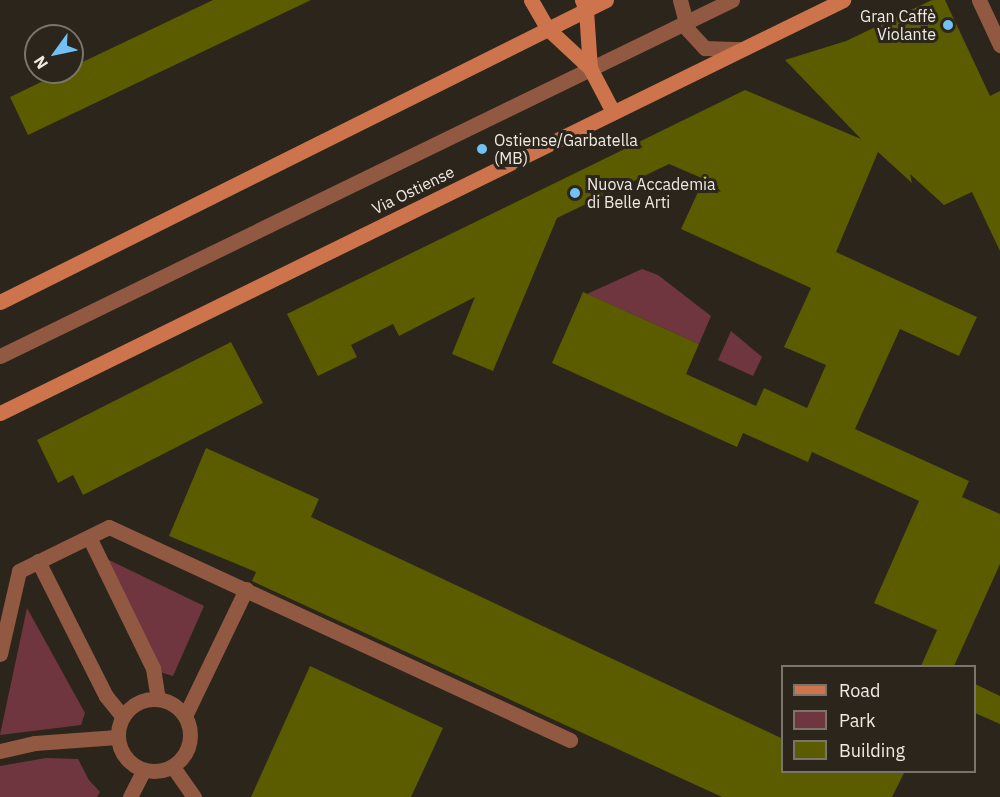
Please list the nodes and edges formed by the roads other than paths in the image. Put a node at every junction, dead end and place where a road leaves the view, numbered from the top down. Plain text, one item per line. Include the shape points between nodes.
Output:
1 (531, 0) edge
2 (606, 0) edge
3 (680, 0) edge
4 (732, 0) edge
5 (843, 0) edge
6 (979, 0) edge
7 (584, 5) edge
8 (685, 23) junction
9 (548, 28) junction
10 (1000, 45) edge
11 (744, 49) junction
12 (590, 68) junction
13 (613, 112) junction
14 (0, 302) edge
15 (0, 356) edge
16 (0, 413) edge
17 (89, 537) junction
18 (38, 561) junction
19 (246, 588) junction
20 (0, 654) edge
21 (158, 698) junction
22 (185, 716) junction
23 (123, 717) junction
24 (117, 737) junction
25 (570, 740) dead end
26 (0, 751) edge
27 (173, 767) junction
28 (143, 771) junction
29 (130, 797) edge
30 (194, 797) edge

1 - 9 main road
2 - 7 main road
3 - 8 street
4 - 8 street, Via Ostiense
5 - 11 main road, Via Ostiense
6 - 10 street
7 - 9 main road
7 - 12 main road
8 - 11 street via 705,48
8 - 12 street, Via Ostiense
9 - 12 main road
9 - 14 main road
11 - 13 main road, Via Ostiense
12 - 13 main road
12 - 15 street, Via Ostiense
13 - 16 main road, Via Ostiense
17 - 18 street
17 - 19 street via 109,527
17 - 21 street via 153,668
18 - 20 street via 19,571
18 - 23 street via 106,696
19 - 22 street
19 - 25 street
21 - 22 street via 172,703
21 - 23 street via 139,702
22 - 27 street via 191,733 186,753
23 - 24 street
24 - 26 street via 35,743
24 - 28 street via 126,758
27 - 28 street
27 - 30 street
28 - 29 street

